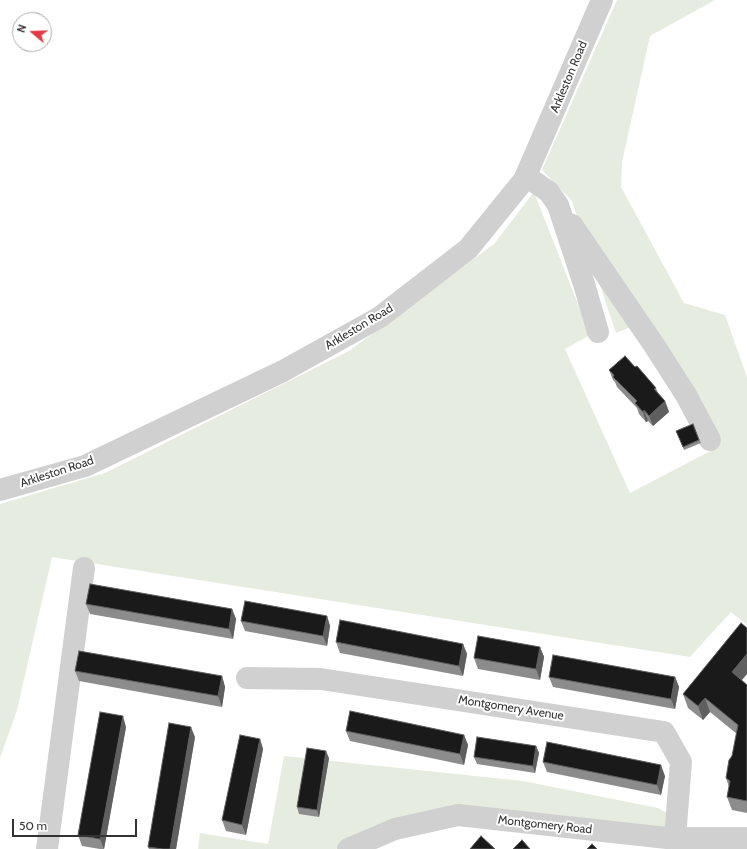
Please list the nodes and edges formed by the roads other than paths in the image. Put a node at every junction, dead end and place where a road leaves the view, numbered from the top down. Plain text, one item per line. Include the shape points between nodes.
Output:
1 (602, 0) edge
2 (526, 176) junction
3 (564, 222) junction
4 (598, 332) dead end
5 (710, 440) dead end
6 (0, 490) edge
7 (84, 568) dead end
8 (247, 678) dead end
9 (675, 838) junction
10 (742, 842) edge
11 (47, 849) edge
12 (348, 849) edge

1 - 2 street, Arkleston Road
2 - 3 street via 549,192 558,205
2 - 6 street, Arkleston Road via 468,249 380,317 283,371 84,466
3 - 4 street
3 - 5 street via 572,225 654,345 686,395
7 - 11 street
8 - 9 street, Montgomery Avenue via 321,678 664,732 681,762
9 - 10 street, Montgomery Road
9 - 12 street, Montgomery Road via 458,815 395,829

